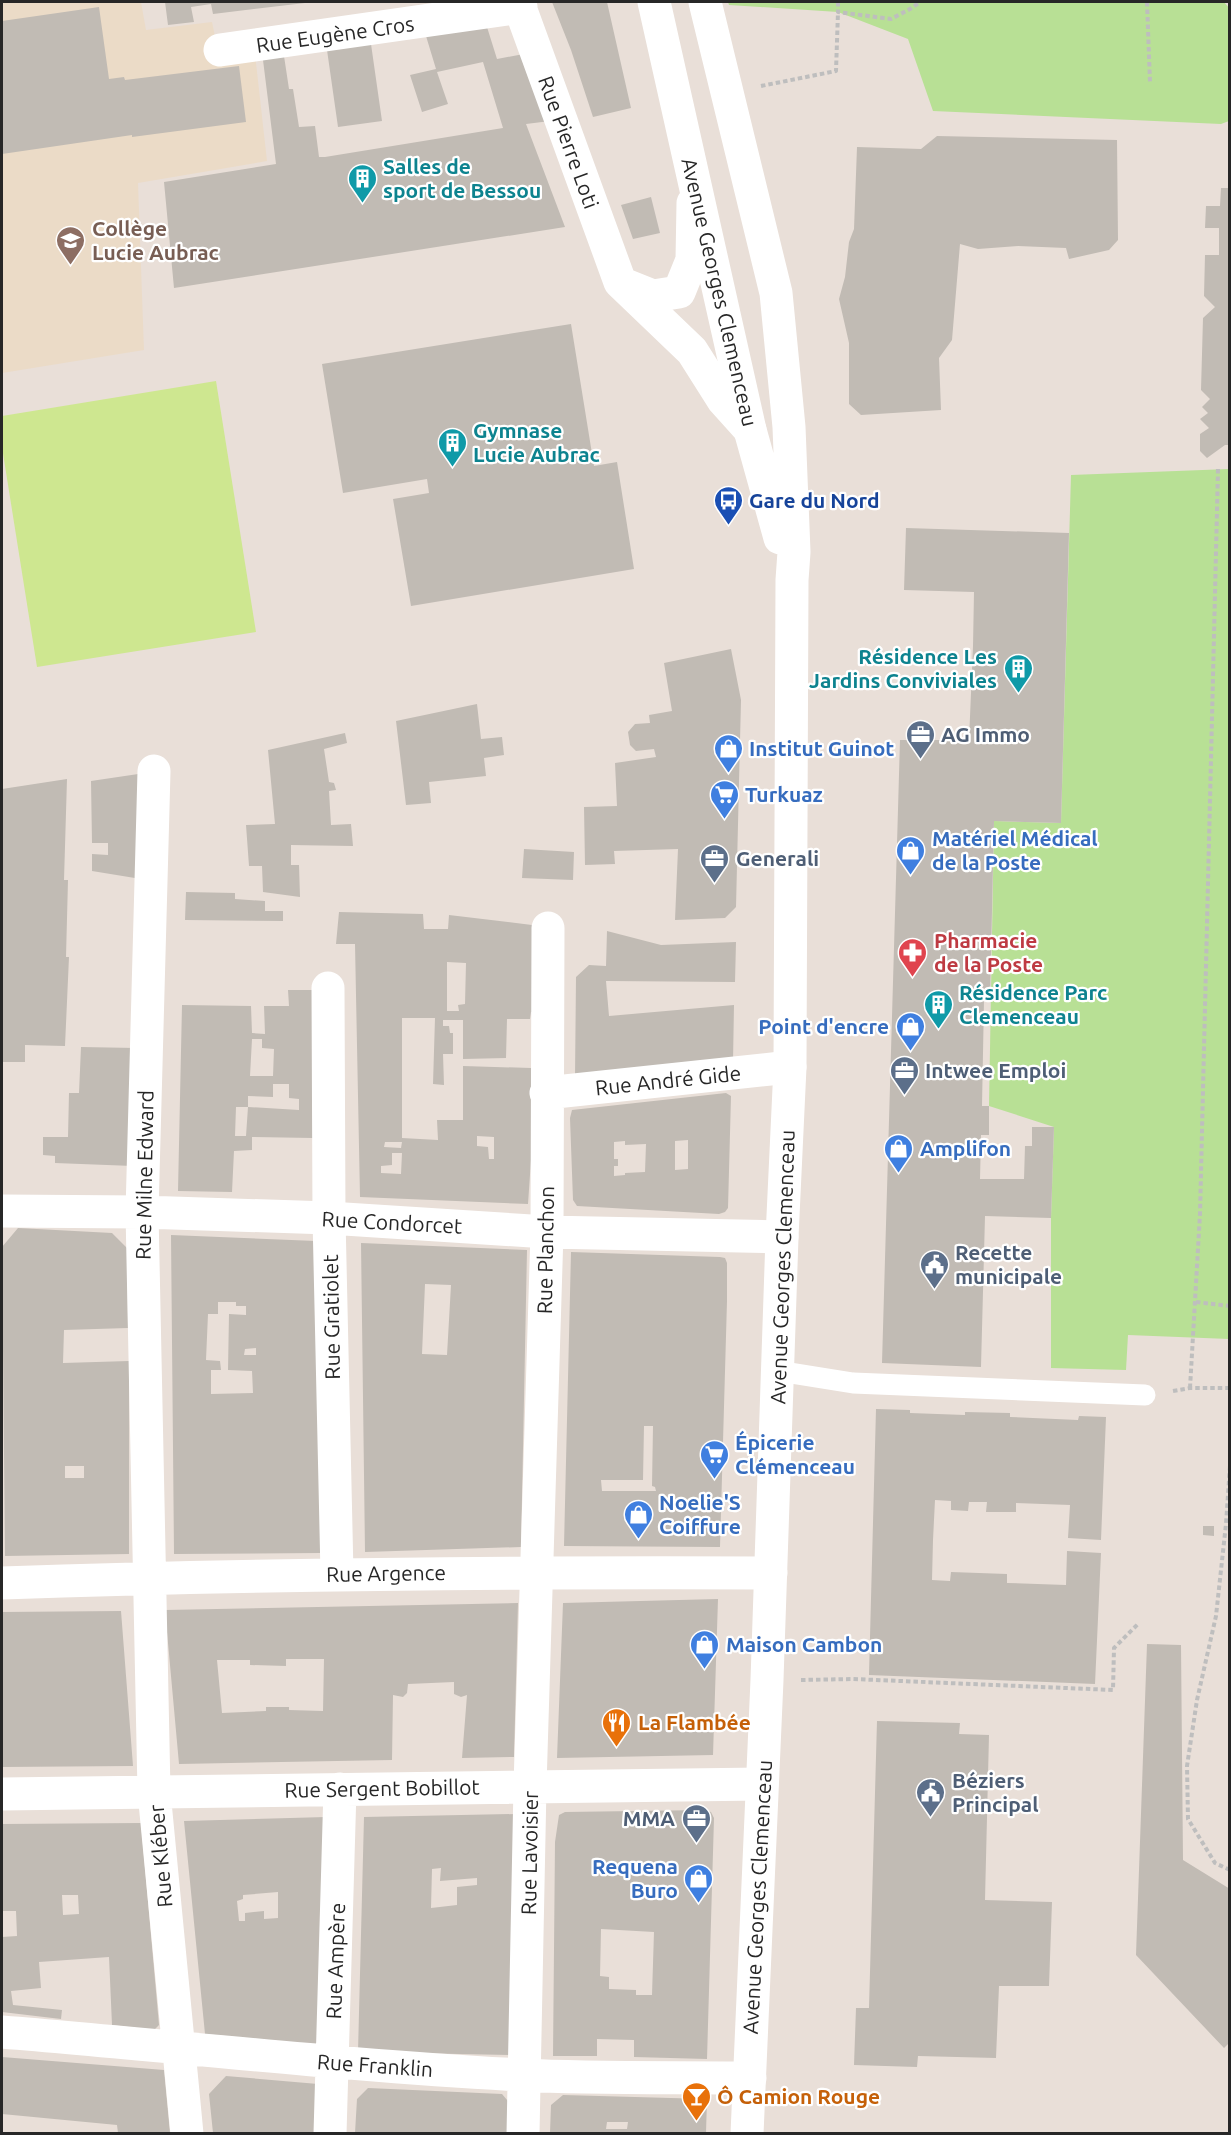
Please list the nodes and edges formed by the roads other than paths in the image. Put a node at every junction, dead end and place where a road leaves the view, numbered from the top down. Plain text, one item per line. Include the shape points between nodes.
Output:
1 (654, 2) edge
2 (705, 2) edge
3 (520, 4) edge
4 (220, 50) dead end
5 (694, 175) junction
6 (620, 282) junction
7 (750, 430) junction
8 (792, 580) junction
9 (154, 771) dead end
10 (548, 928) dead end
11 (328, 988) dead end
12 (790, 1067) junction
13 (546, 1093) junction
14 (2, 1210) edge
15 (142, 1212) junction
16 (329, 1218) junction
17 (547, 1232) junction
18 (782, 1237) junction
19 (778, 1371) junction
20 (1145, 1395) road end
21 (535, 1572) junction
22 (771, 1573) junction
23 (337, 1574) junction
24 (149, 1578) junction
25 (2, 1583) edge
26 (762, 1784) junction
27 (530, 1786) junction
28 (340, 1789) junction
29 (154, 1792) junction
30 (2, 1794) edge
31 (2, 2032) edge
32 (178, 2047) junction
33 (332, 2063) junction
34 (525, 2075) junction
35 (750, 2079) junction
36 (187, 2133) edge
37 (330, 2133) edge
38 (523, 2133) edge
39 (747, 2133) edge

1 - 5 street, Avenue Georges Clemenceau
2 - 8 street, Avenue Georges Clemenceau via 776,293 789,427
3 - 4 street, Rue Eugène Cros
3 - 6 street, Rue Pierre Loti
5 - 6 street via 692,260 679,292 653,296
5 - 7 street, Avenue Georges Clemenceau
6 - 7 street, Rue Pierre Loti via 692,351 723,400
7 - 8 street, Avenue Georges Clemenceau
8 - 12 street, Avenue Georges Clemenceau
9 - 15 street, Rue Milne Edward
10 - 13 street, Rue Planchon
11 - 16 street, Rue Gratiolet
12 - 13 street, Rue André Gide
12 - 18 street, Avenue Georges Clemenceau
13 - 17 street, Rue Planchon
14 - 15 street, Rue Condorcet
15 - 16 street, Rue Condorcet
15 - 24 street, Rue Milne Edward
16 - 17 street, Rue Condorcet
16 - 23 street, Rue Gratiolet
17 - 18 street, Rue Condorcet
17 - 21 street, Rue Planchon
18 - 19 street, Avenue Georges Clemenceau
19 - 20 lane via 852,1383
19 - 22 street, Avenue Georges Clemenceau
21 - 22 street, Rue Argence
21 - 23 street, Rue Argence
21 - 27 street, Rue Lavoisier
22 - 26 street, Avenue Georges Clemenceau
23 - 24 street, Rue Argence
24 - 25 street, Rue Argence
24 - 29 street, Rue Kléber
26 - 27 street, Rue Sergent Bobillot
26 - 35 street, Avenue Georges Clemenceau
27 - 28 street, Rue Sergent Bobillot
27 - 34 street, Rue Lavoisier
28 - 29 street, Rue Sergent Bobillot
28 - 33 street, Rue Ampère
29 - 30 street, Rue Sergent Bobillot
29 - 32 street, Rue Kléber
31 - 32 street, Rue Franklin
32 - 33 street, Rue Franklin
32 - 36 street, Rue Kléber
33 - 34 street, Rue Franklin
33 - 37 street, Rue Ampère
34 - 35 street, Rue Franklin
34 - 38 street, Rue Lavoisier
35 - 39 street, Avenue Georges Clemenceau

